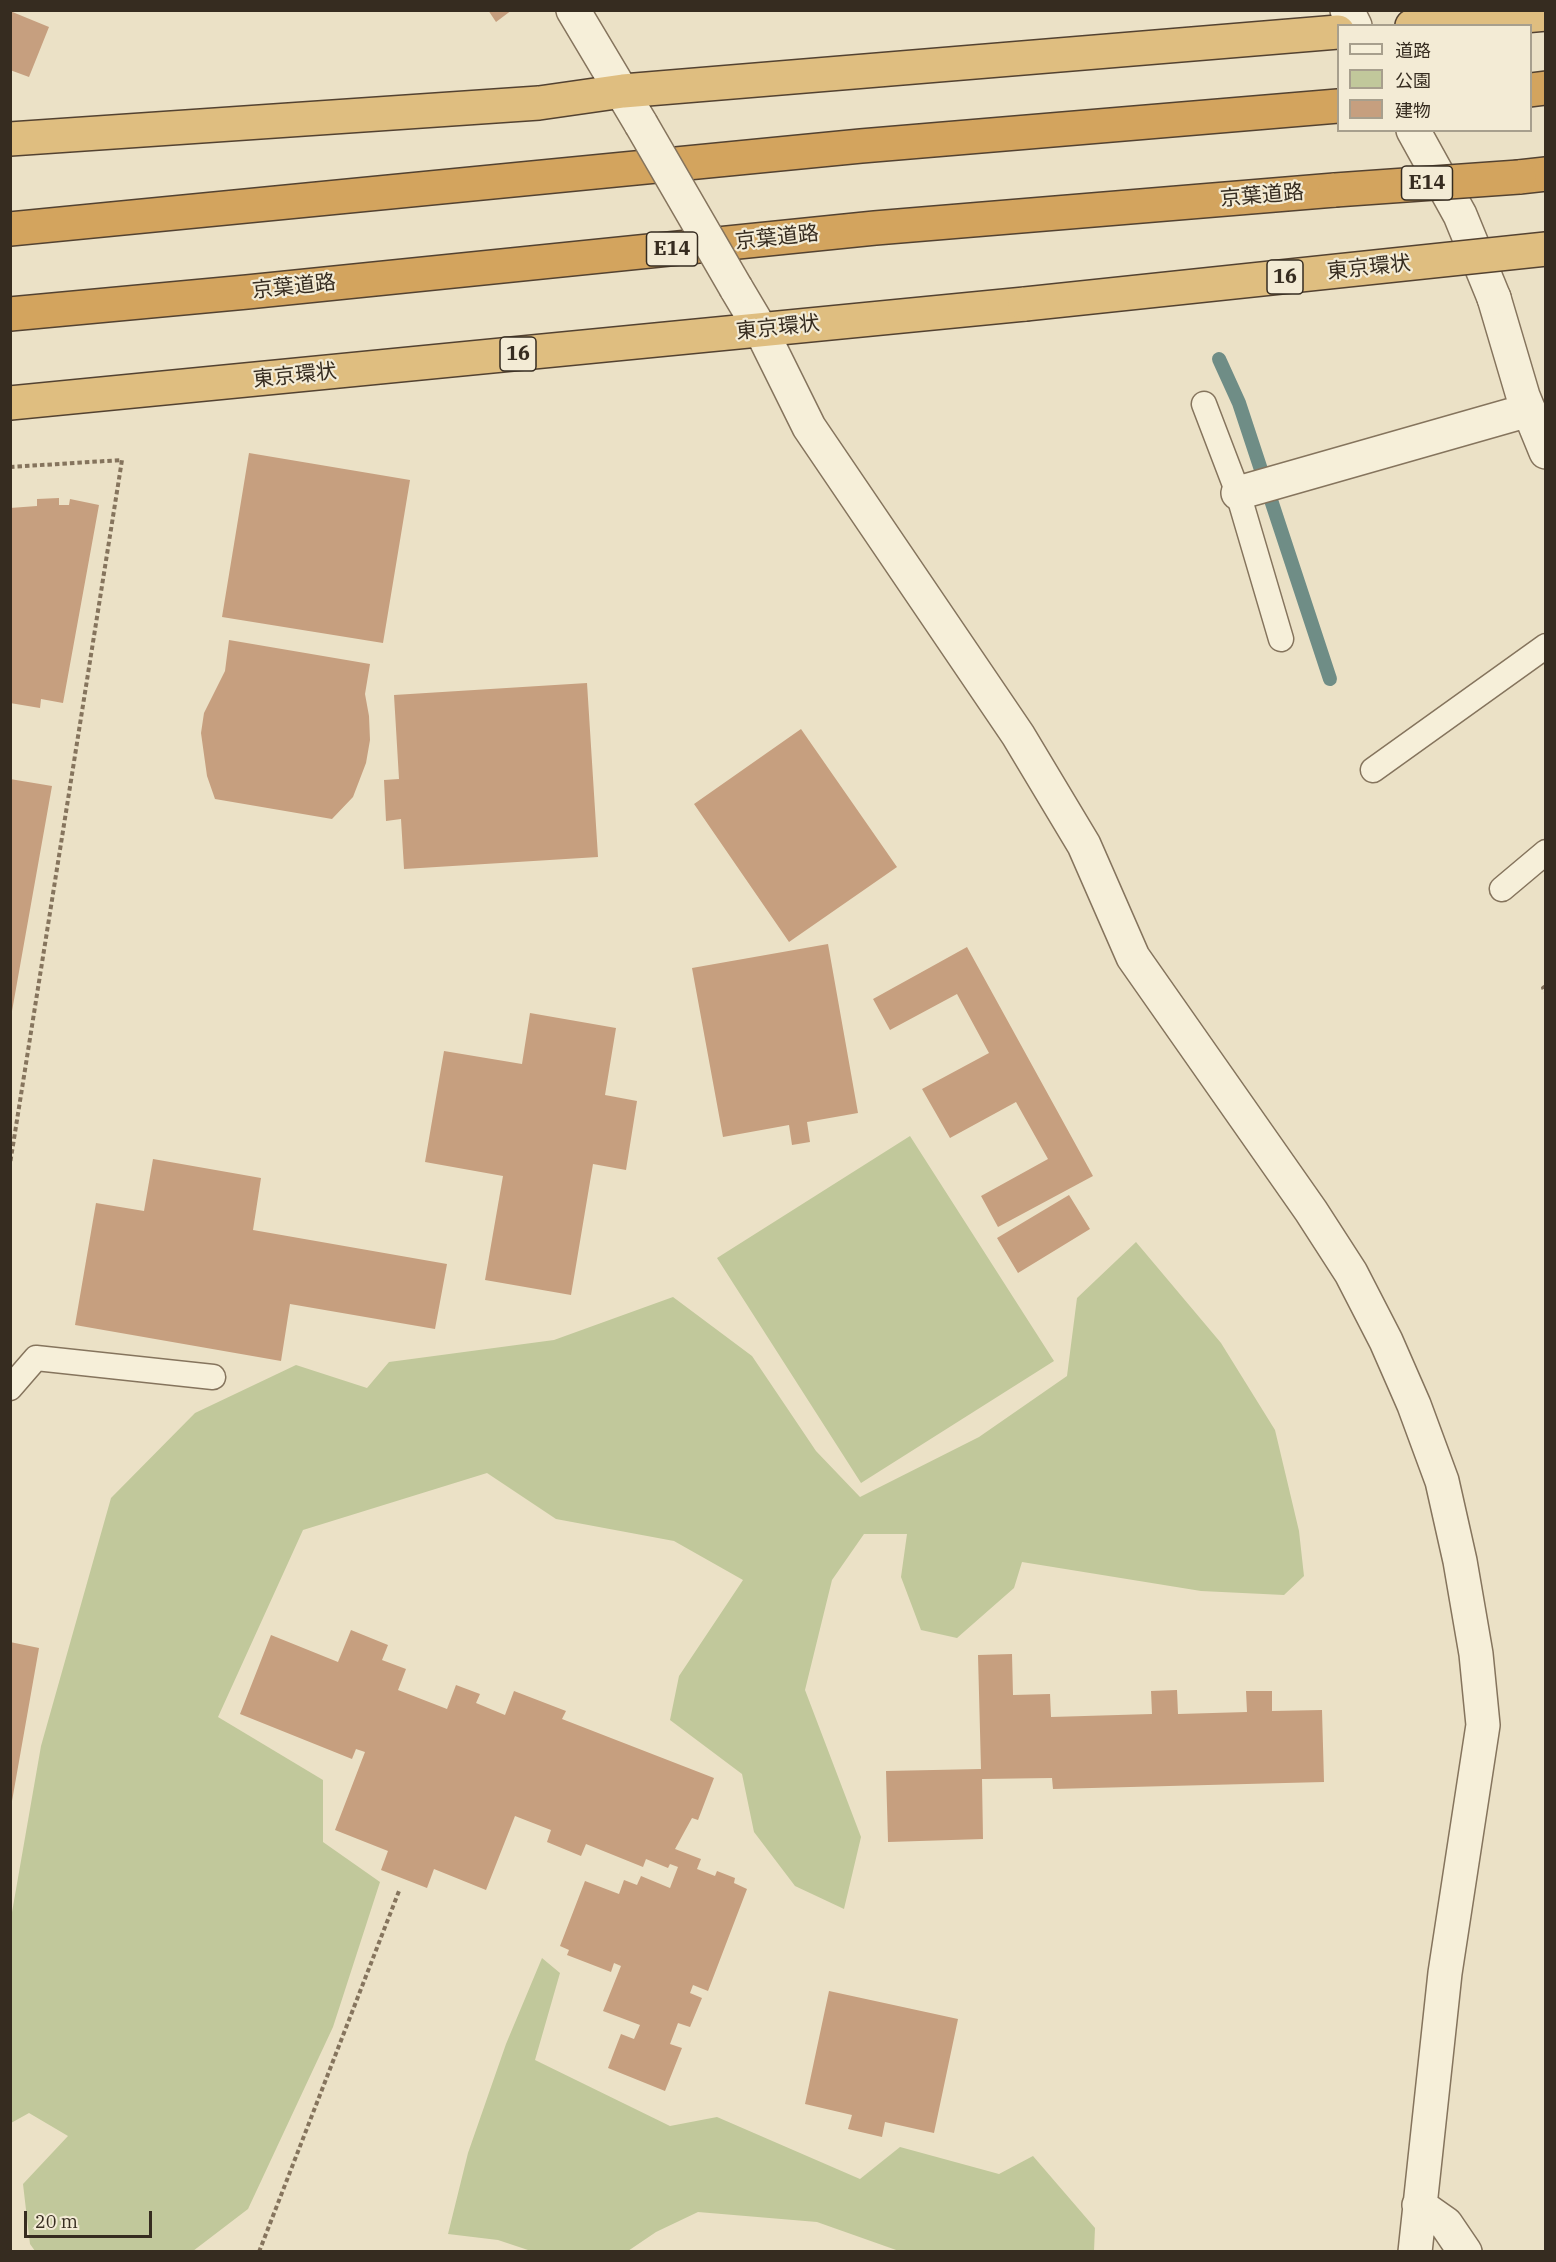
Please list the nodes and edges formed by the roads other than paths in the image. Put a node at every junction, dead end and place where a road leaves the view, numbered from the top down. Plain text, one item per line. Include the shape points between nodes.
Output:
1 (573, 10) edge
2 (1347, 10) edge
3 (1545, 14) edge
4 (1354, 24) edge
5 (1432, 24) edge
6 (1337, 32) edge
7 (623, 91) junction
8 (1337, 106) edge
9 (1414, 132) edge
10 (10, 139) edge
11 (1532, 176) edge
12 (10, 229) edge
13 (1545, 249) edge
14 (10, 314) edge
15 (761, 330) junction
16 (10, 403) edge
17 (1204, 404) dead end
18 (1529, 410) junction
19 (1545, 452) edge
20 (1238, 494) junction
21 (1281, 639) dead end
22 (1545, 646) edge
23 (1372, 770) dead end
24 (1545, 852) edge
25 (1502, 889) dead end
26 (213, 1377) dead end
27 (10, 1388) edge
28 (1419, 2205) junction
29 (1415, 2252) edge
30 (1465, 2252) edge

1 - 7 street
2 - 4 street
3 - 5 highway
6 - 7 highway
7 - 10 highway via 539,103
7 - 15 street, bridge
8 - 12 highway via 861,146
9 - 18 street via 1460,215 1494,298
11 - 14 highway, 京葉道路 / E14, bridge via 875,228
13 - 15 highway, 東京環状 / 16, bridge
15 - 16 highway, 東京環状 / 16
15 - 28 street via 809,427 1018,735 1084,845 1133,957 1351,1273 1414,1405 1442,1481 1476,1654 1483,1725 1445,1973
17 - 20 lane
18 - 19 street
18 - 20 street
20 - 21 lane
22 - 23 lane
24 - 25 lane
26 - 27 lane via 36,1358
28 - 29 street
28 - 30 street via 1446,2224

